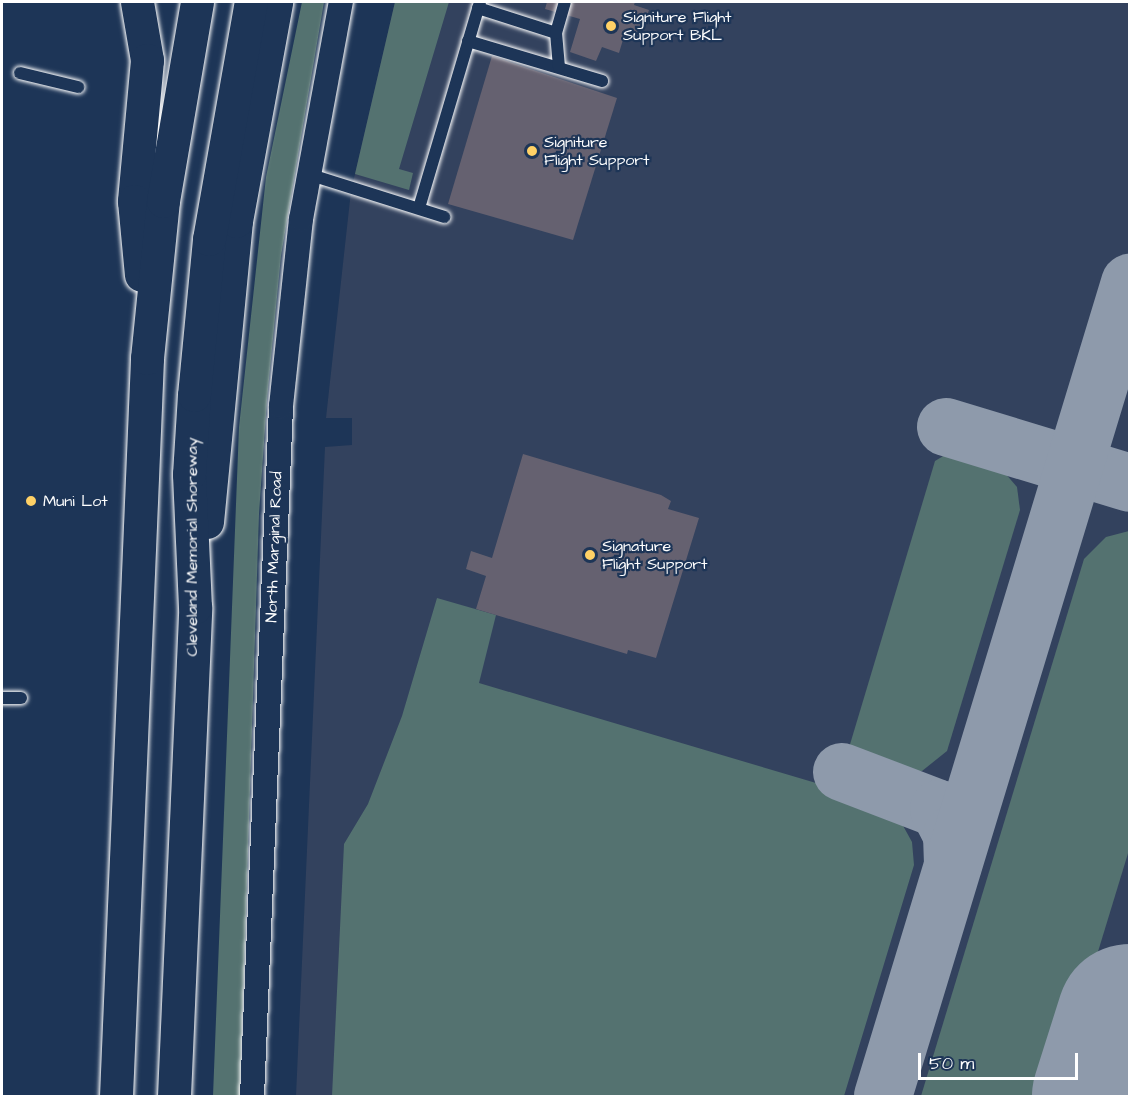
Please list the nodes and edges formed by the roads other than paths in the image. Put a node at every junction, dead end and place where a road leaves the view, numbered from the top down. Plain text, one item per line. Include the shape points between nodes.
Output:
1 (137, 2) edge
2 (197, 2) edge
3 (251, 2) edge
4 (276, 2) edge
5 (341, 2) edge
6 (565, 2) edge
7 (479, 5) edge
8 (556, 33) junction
9 (468, 41) junction
10 (559, 67) junction
11 (20, 73) dead end
12 (602, 81) dead end
13 (78, 87) dead end
14 (308, 174) junction
15 (419, 208) junction
16 (444, 217) dead end
17 (147, 358) junction
18 (195, 607) junction
19 (2, 698) edge
20 (21, 698) dead end
21 (116, 1096) edge
22 (174, 1096) edge
23 (252, 1096) edge

1 - 17 highway via 146,42 147,77 134,201
2 - 17 highway via 163,201
3 - 18 highway, Cleveland Memorial Shoreway via 221,162 201,317 189,474
4 - 18 highway via 236,221 213,473
5 - 14 street, North Marginal Road
6 - 8 lane
7 - 8 lane
7 - 9 lane
8 - 10 lane
9 - 10 lane
9 - 15 lane
10 - 12 lane
11 - 13 lane
14 - 15 lane
14 - 23 street, North Marginal Road via 281,406
15 - 16 lane
17 - 21 highway
18 - 22 highway, Cleveland Memorial Shoreway
19 - 20 lane

